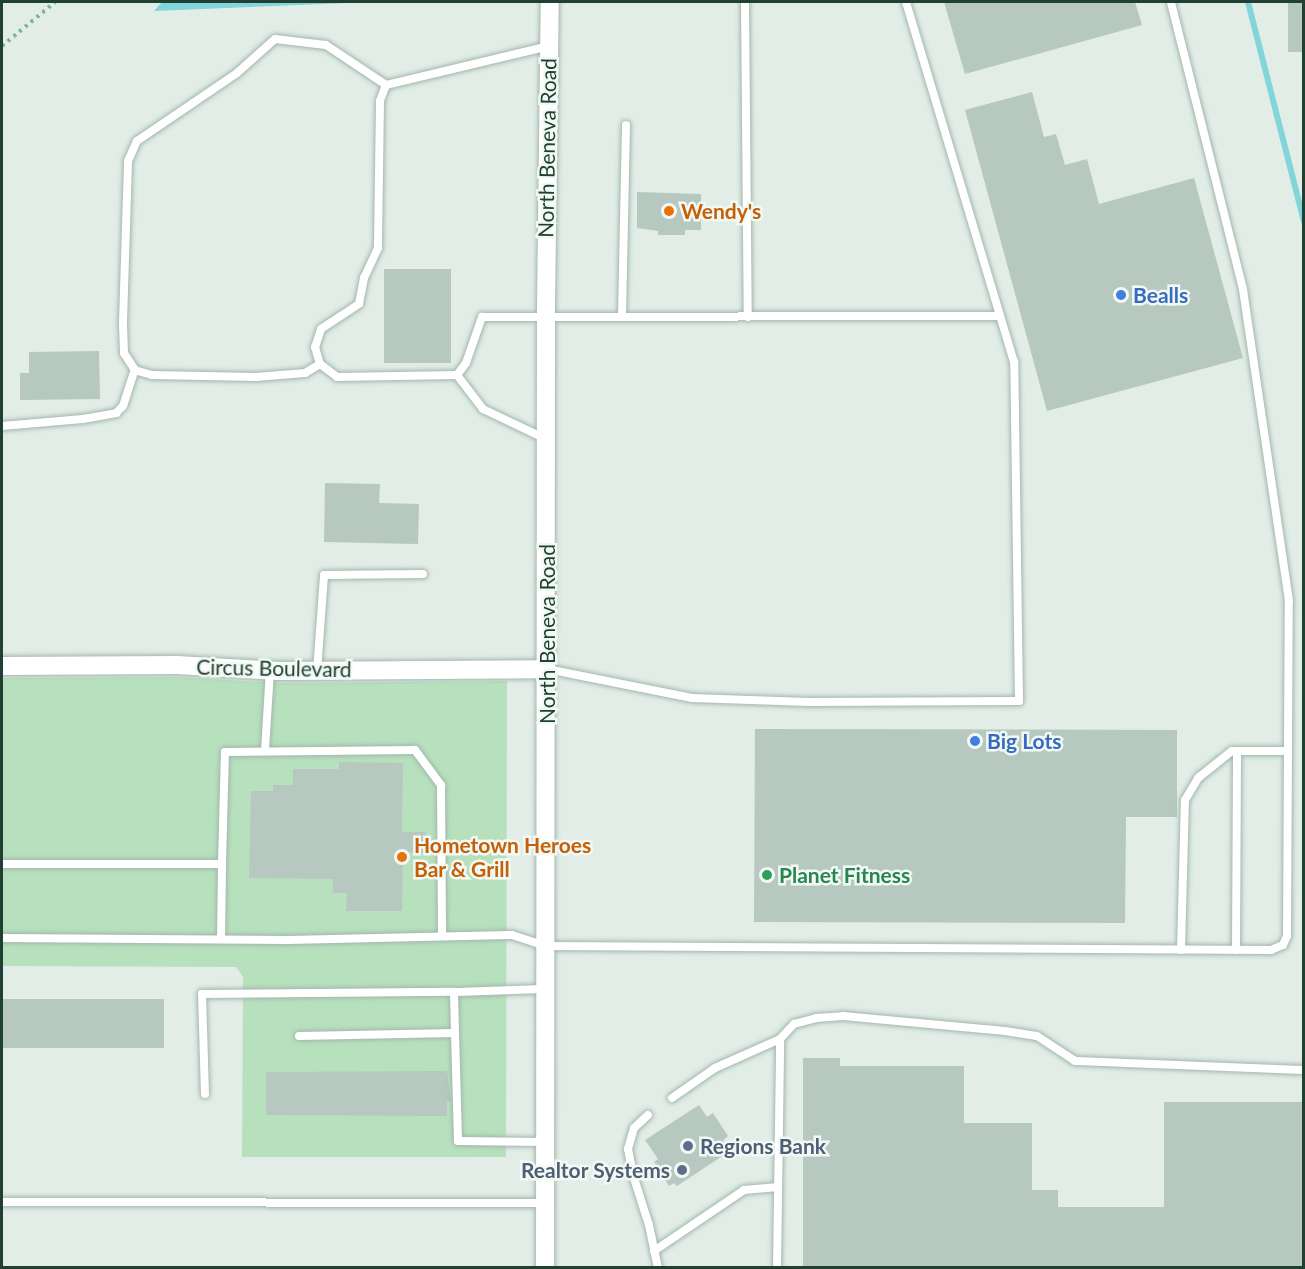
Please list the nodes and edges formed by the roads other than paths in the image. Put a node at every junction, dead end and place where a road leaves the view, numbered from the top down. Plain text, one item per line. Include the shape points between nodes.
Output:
1 (550, 2) edge
2 (745, 2) edge
3 (906, 2) edge
4 (1171, 2) edge
5 (549, 46) junction
6 (386, 85) junction
7 (626, 125) dead end
8 (546, 316) junction
9 (622, 316) junction
10 (999, 316) junction
11 (748, 317) junction
12 (320, 364) junction
13 (135, 370) junction
14 (457, 375) junction
15 (2, 426) edge
16 (546, 439) junction
17 (423, 574) dead end
18 (2, 666) edge
19 (547, 669) junction
20 (270, 670) junction
21 (318, 670) junction
22 (265, 750) junction
23 (1237, 751) junction
24 (1288, 751) junction
25 (2, 864) edge
26 (222, 864) junction
27 (442, 936) junction
28 (2, 938) edge
29 (221, 939) junction
30 (546, 946) junction
31 (1181, 950) junction
32 (1236, 950) junction
33 (545, 989) junction
34 (454, 992) junction
35 (455, 1033) junction
36 (299, 1036) dead end
37 (780, 1040) junction
38 (1304, 1070) edge
39 (205, 1094) dead end
40 (672, 1098) dead end
41 (648, 1115) dead end
42 (545, 1142) junction
43 (778, 1187) junction
44 (2, 1202) edge
45 (545, 1203) junction
46 (654, 1251) junction
47 (545, 1268) edge
48 (658, 1268) edge
49 (777, 1268) edge

1 - 5 main road, North Beneva Road
2 - 11 lane
3 - 10 lane
4 - 24 lane via 1244,289 1289,601
5 - 6 lane
5 - 8 main road, North Beneva Road
6 - 12 lane via 380,101 378,248 364,278 359,304 321,329 315,347
6 - 13 lane via 326,45 275,39 237,73 137,141 128,161 123,322 124,353
7 - 9 lane
8 - 9 lane
8 - 14 lane via 483,317 466,363
8 - 16 main road, North Beneva Road
9 - 11 lane
10 - 11 lane
10 - 19 lane via 1016,379 1018,701 785,702 692,698
12 - 13 lane via 305,373 256,377 152,375
12 - 14 lane via 337,377
13 - 15 lane via 123,406 116,413
14 - 16 lane via 483,409
16 - 19 main road, North Beneva Road
17 - 21 lane via 324,575
18 - 20 main road, Circus Boulevard
19 - 21 main road, Circus Boulevard
19 - 30 main road, North Beneva Road
20 - 21 main road, Circus Boulevard
20 - 22 lane
22 - 26 lane via 225,752
22 - 27 lane via 414,750 441,784
23 - 24 lane
23 - 31 lane via 1198,778 1185,800
23 - 32 lane
24 - 32 lane via 1287,936 1283,945 1271,950
25 - 26 lane
26 - 29 lane
27 - 29 lane
27 - 30 lane via 512,935
28 - 29 lane
30 - 31 lane
30 - 33 main road, North Beneva Road
31 - 32 lane
33 - 34 lane
33 - 42 main road, North Beneva Road
34 - 35 lane
34 - 39 lane via 202,994
35 - 36 lane
35 - 42 lane via 458,1141
37 - 38 lane via 794,1024 843,1016 1037,1036 1075,1061
37 - 40 lane via 716,1068
37 - 43 lane
41 - 46 lane via 634,1128 628,1149
42 - 45 main road, North Beneva Road
43 - 46 lane via 744,1190
43 - 49 lane
44 - 45 lane
45 - 47 main road, North Beneva Road
46 - 48 lane

